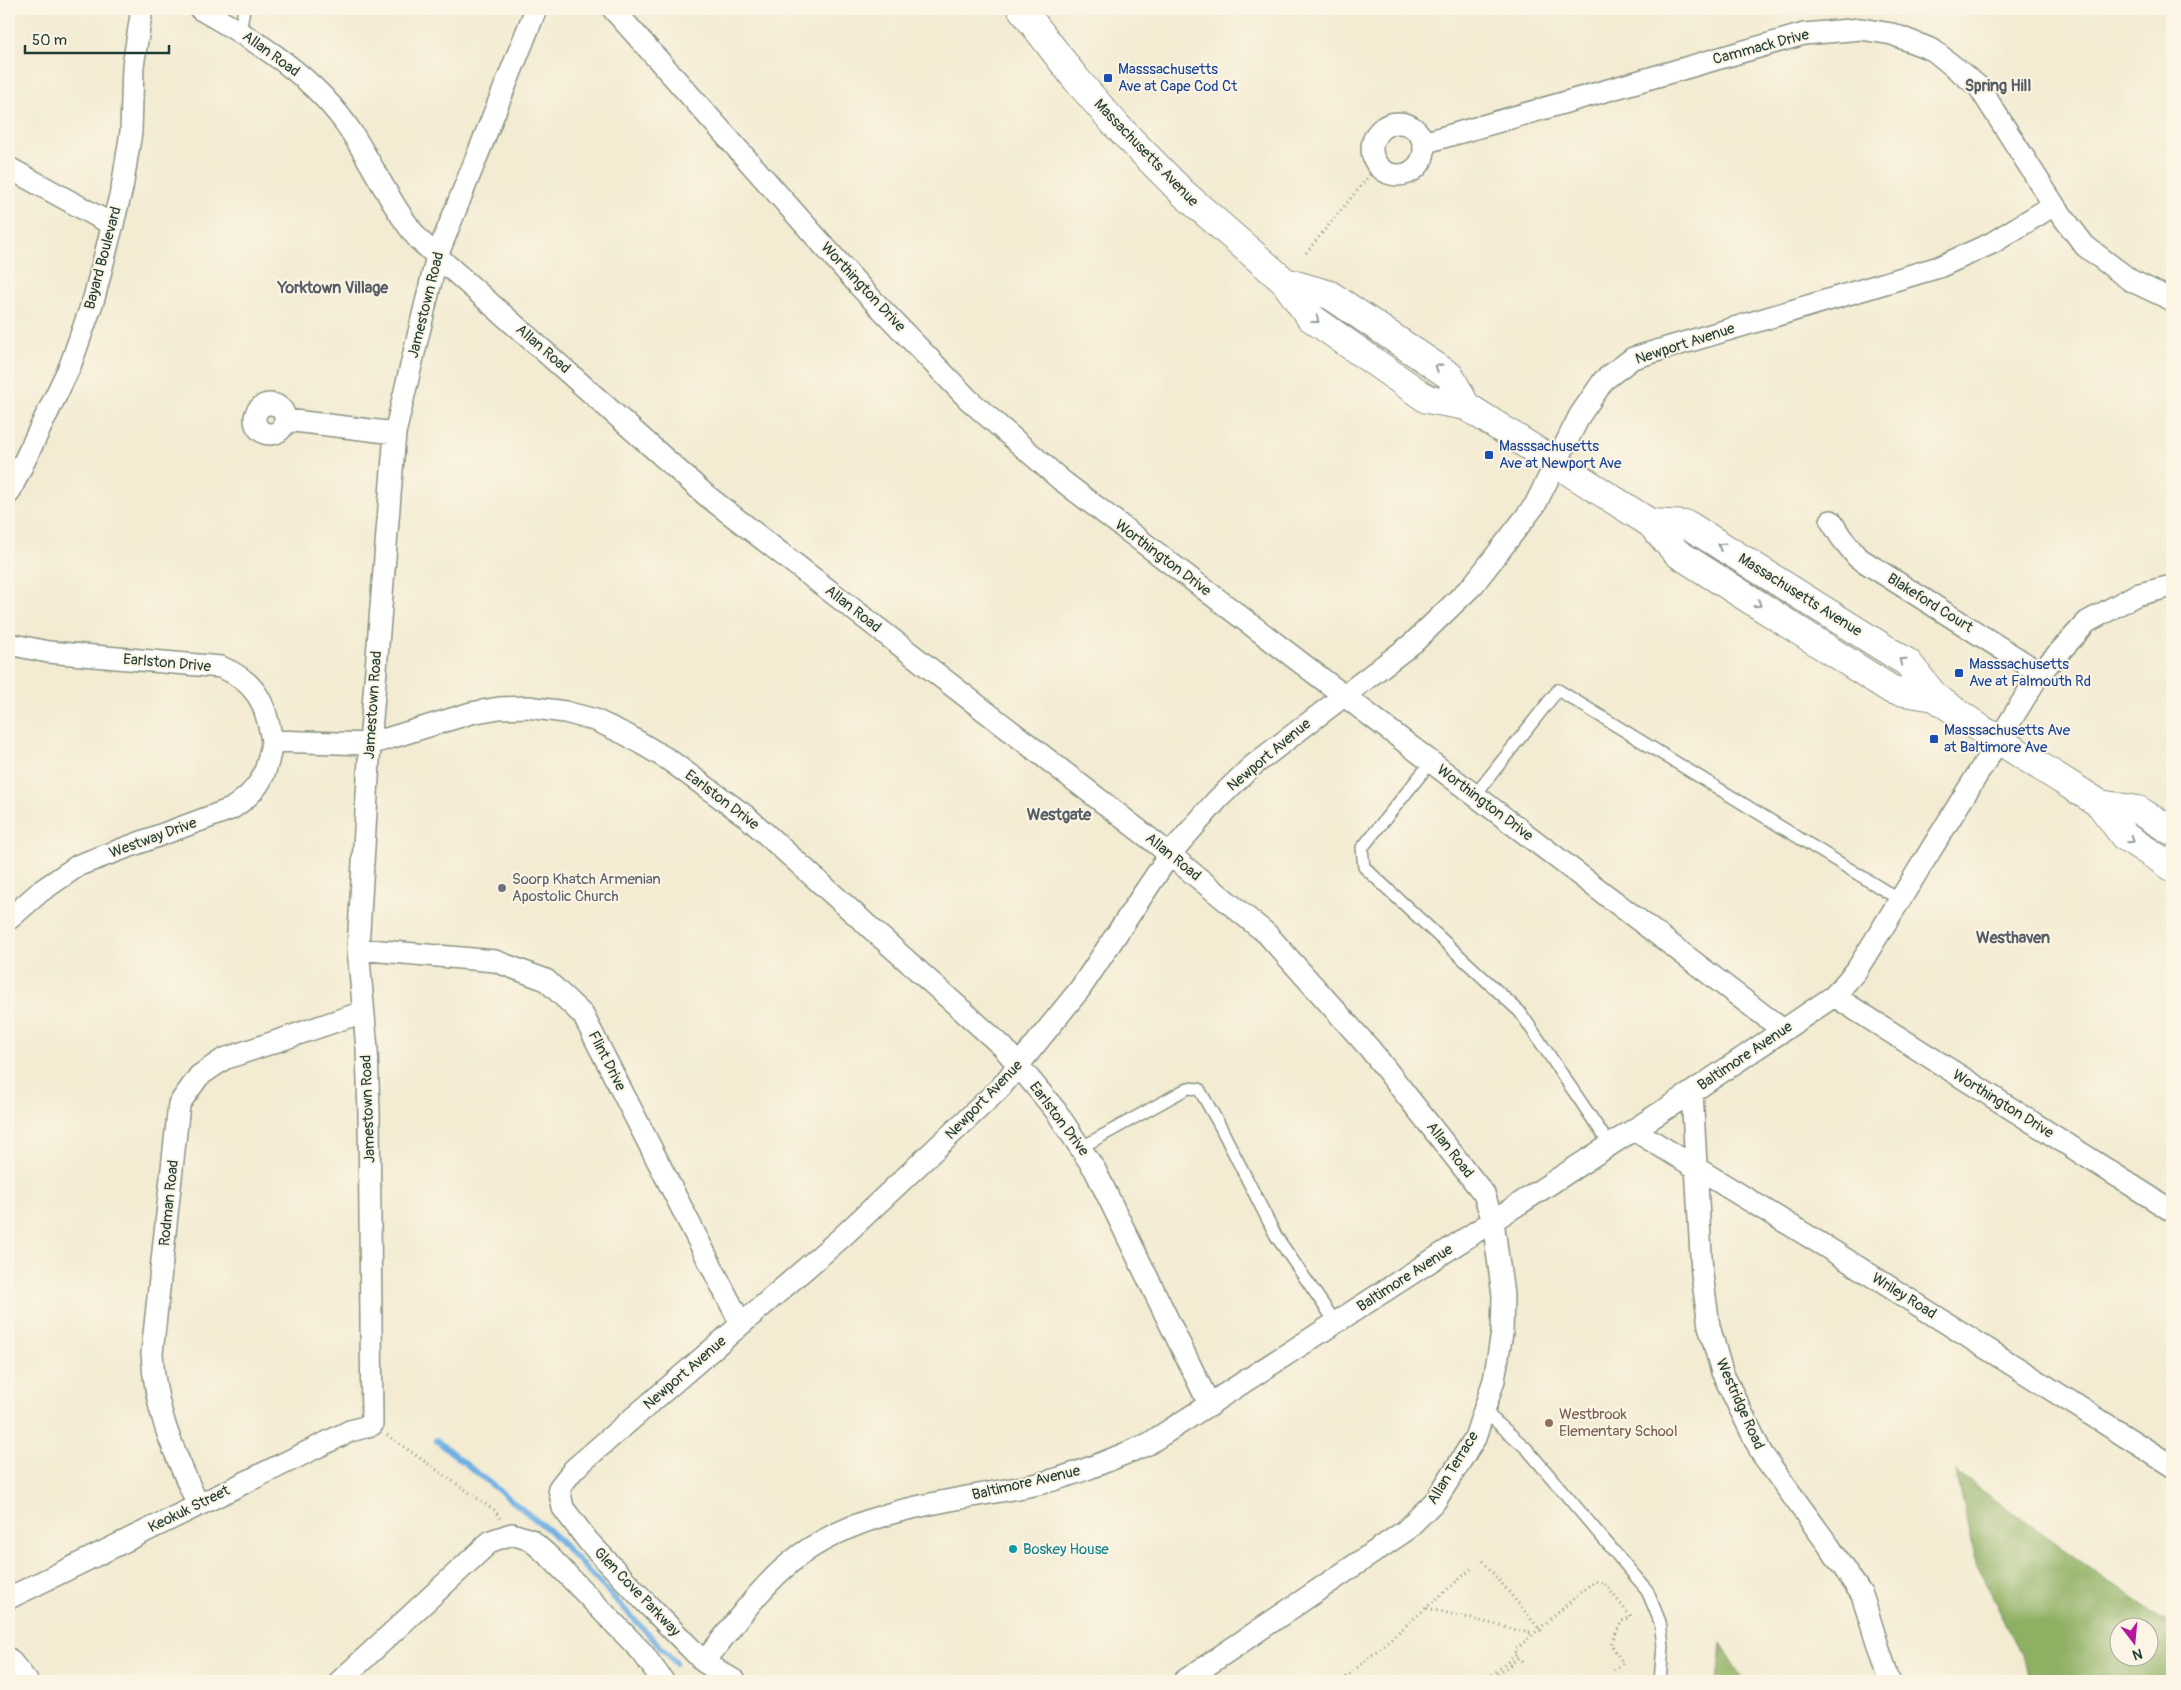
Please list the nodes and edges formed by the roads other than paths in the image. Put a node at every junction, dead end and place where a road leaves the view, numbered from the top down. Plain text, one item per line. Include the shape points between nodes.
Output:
1 (142, 9) edge
2 (200, 9) edge
3 (244, 9) edge
4 (536, 9) edge
5 (613, 9) edge
6 (1023, 9) edge
7 (240, 32) junction
8 (1423, 143) junction
9 (9, 168) edge
10 (2054, 205) junction
11 (113, 225) junction
12 (437, 256) junction
13 (2172, 300) edge
14 (286, 420) dead end
15 (395, 433) junction
16 (1556, 464) junction
17 (9, 493) edge
18 (1831, 521) dead end
19 (2172, 586) edge
20 (9, 644) edge
21 (2040, 673) junction
22 (1343, 695) junction
23 (2000, 740) junction
24 (272, 741) junction
25 (370, 744) junction
26 (1431, 762) junction
27 (1475, 795) junction
28 (2100, 804) junction
29 (2172, 831) edge
30 (1170, 854) junction
31 (2172, 867) edge
32 (1900, 900) junction
33 (9, 919) edge
34 (358, 949) junction
35 (1834, 996) junction
36 (363, 1012) junction
37 (1784, 1030) junction
38 (1019, 1066) junction
39 (1692, 1092) junction
40 (1634, 1130) junction
41 (1610, 1145) junction
42 (1082, 1147) junction
43 (1698, 1170) junction
44 (2172, 1211) edge
45 (1493, 1221) junction
46 (1336, 1323) junction
47 (741, 1324) junction
48 (1210, 1406) junction
49 (1484, 1411) junction
50 (372, 1425) joint
51 (2172, 1466) edge
52 (558, 1488) joint
53 (198, 1505) junction
54 (9, 1598) edge
55 (9, 1659) edge
56 (704, 1662) junction
57 (27, 1681) edge
58 (340, 1681) edge
59 (663, 1681) edge
60 (735, 1681) edge
61 (1184, 1681) edge
62 (1660, 1681) edge
63 (1889, 1681) edge

1 - 11 street, Bayard Boulevard via 130,132
2 - 7 street, Allan Road
3 - 7 lane
4 - 12 street, Jamestown Road
5 - 22 street, Worthington Drive via 864,291 969,400 1061,480
6 - 16 main road, Massachusetts Avenue via 1116,125 1183,193 1285,282 1330,295 1450,376 1466,406
7 - 12 street, Allan Road via 304,79 329,105 352,132 400,216
8 - 8 street via 1414,129 1390,124 1382,128 1372,150 1377,166 1392,175 1410,173 1422,160
8 - 10 street, Cammack Drive via 1804,34 1861,29 1892,34 1932,50 1978,87
9 - 11 street
10 - 13 street, Cammack Drive via 2085,246 2130,280
10 - 16 street, Newport Avenue via 1992,243 1939,266 1633,358 1604,380 1580,415
11 - 17 street, Bayard Boulevard via 94,298 70,366
12 - 15 street, Jamestown Road
12 - 30 street, Allan Road via 707,496
14 - 15 street
15 - 25 street, Jamestown Road
16 - 22 street, Newport Avenue via 1535,505 1473,586 1413,643
16 - 23 main road, Massachusetts Avenue via 1650,523 1688,525 1908,663 1935,696
18 - 21 street, Blakeford Court via 1857,557
19 - 21 street, Baltimore Avenue via 2136,595 2086,622
20 - 24 street, Earlston Drive via 48,652 221,667 238,674 261,700
21 - 23 street, Baltimore Avenue
22 - 26 street, Worthington Drive
22 - 30 street, Newport Avenue via 1251,766
23 - 28 main road, Massachusetts Avenue
23 - 32 street, Baltimore Avenue
24 - 25 street, Earlston Drive
24 - 33 street, Westway Drive via 269,762 261,782 247,798 231,809 79,865 41,891
25 - 34 street, Jamestown Road
25 - 38 street, Earlston Drive via 471,713 519,707 565,712 595,720 627,735 669,760 747,816 1003,1047
26 - 27 street, Worthington Drive
26 - 41 lane via 1362,848 1364,866 1520,1012
27 - 32 lane via 1558,690
27 - 37 street, Worthington Drive
28 - 29 main road, Massachusetts Avenue via 2138,810
28 -> 31 main road, Massachusetts Avenue via 2124,836
30 - 38 street, Newport Avenue via 1080,989
30 - 45 street, Allan Road via 1284,951 1370,1049 1484,1194
32 - 35 street, Baltimore Avenue via 1856,971
34 - 36 street, Jamestown Road
34 - 47 street, Flint Drive via 495,961 546,980 584,1015
35 - 37 street, Baltimore Avenue
35 - 44 street, Worthington Drive
36 - 50 street, Jamestown Road via 369,1114
36 - 53 street, Rodman Road via 224,1058 199,1076 179,1104 152,1353 154,1385 165,1430
37 - 39 street, Baltimore Avenue
38 - 42 street, Earlston Drive
38 - 47 street, Newport Avenue via 1000,1088 842,1237
39 - 40 street, Baltimore Avenue
39 - 43 street, Westridge Road
40 - 41 street, Baltimore Avenue
40 - 43 street, Wriley Road
41 - 45 street, Baltimore Avenue
42 - 46 lane via 1188,1088 1199,1089 1276,1236
42 - 48 street, Earlston Drive
43 - 51 street, Wriley Road via 1831,1250
43 - 63 street, Westridge Road via 1702,1274 1709,1326 1722,1372 1762,1454 1862,1595
45 - 46 street, Baltimore Avenue
45 - 49 street, Allan Terrace via 1503,1295 1502,1333 1494,1380
46 - 48 street, Baltimore Avenue
47 - 52 street, Newport Avenue via 574,1469
48 - 56 street, Baltimore Avenue via 1148,1444 1090,1469 1039,1484 906,1508 842,1532 802,1554 771,1579
49 - 61 street, Allan Terrace via 1475,1438 1436,1500 1405,1531
49 - 62 lane via 1526,1448 1647,1590 1660,1622 1663,1646
50 - 53 street, Keokuk Street via 350,1431
52 - 56 street, Glen Cove Parkway via 563,1508 588,1540
53 - 54 street, Keokuk Street
55 - 57 street
56 - 60 street, Glen Cove Parkway
58 - 59 street via 491,1542 512,1534 531,1540 552,1559 642,1652

